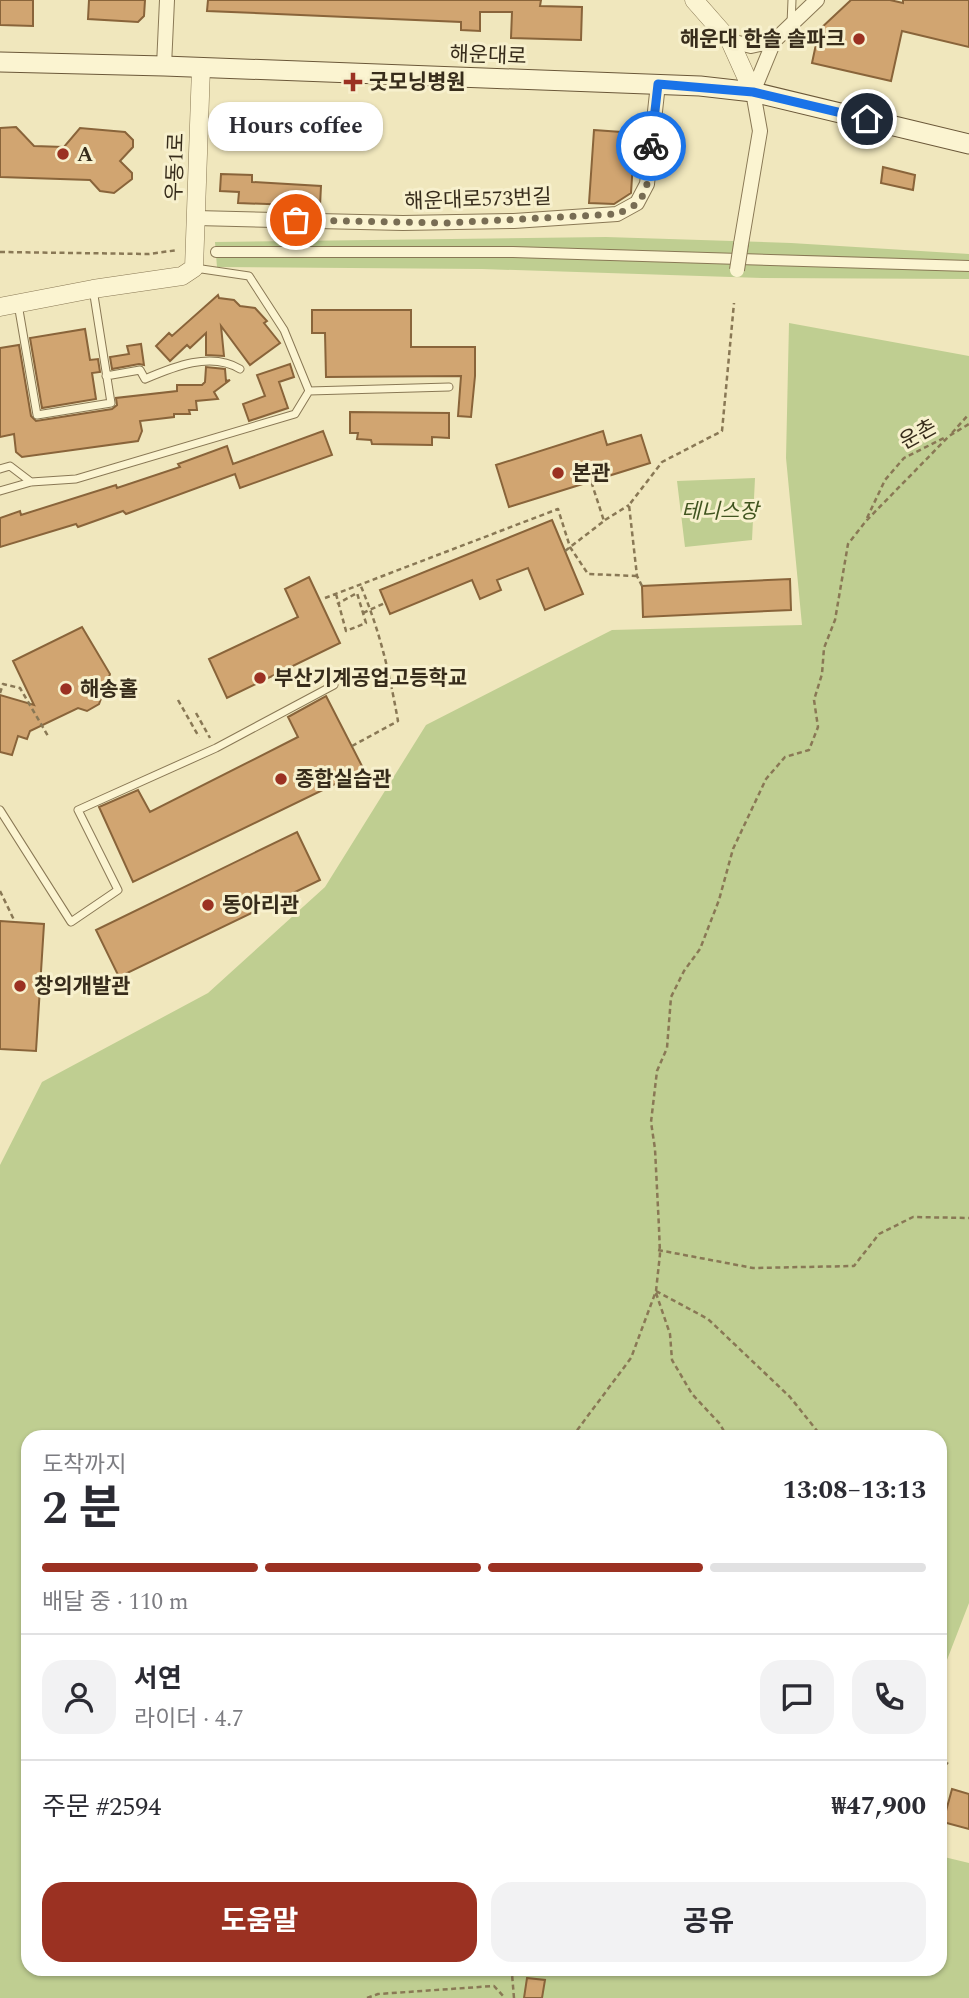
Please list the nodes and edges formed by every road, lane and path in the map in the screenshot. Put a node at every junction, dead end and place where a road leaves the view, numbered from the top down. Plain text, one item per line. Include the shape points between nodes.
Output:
1 (167, 0) edge
2 (694, 0) edge
3 (792, 0) edge
4 (817, 0) edge
5 (791, 24) junction
6 (730, 41) junction
7 (775, 41) junction
8 (0, 62) edge
9 (164, 66) junction
10 (201, 68) junction
11 (658, 84) junction
12 (753, 92) junction
13 (969, 144) edge
14 (196, 218) junction
15 (0, 252) edge
16 (216, 252) dead end
17 (194, 259) junction
18 (969, 266) edge
19 (737, 270) dead end
20 (93, 289) junction
21 (734, 303) dead end
22 (9, 305) edge
23 (240, 369) dead end
24 (106, 376) junction
25 (449, 387) dead end
26 (309, 391) junction
27 (969, 414) edge
28 (969, 424) edge
29 (949, 436) junction
30 (0, 469) edge
31 (591, 481) dead end
32 (31, 482) junction
33 (0, 491) edge
34 (629, 505) junction
35 (604, 521) junction
36 (866, 521) junction
37 (570, 547) junction
38 (565, 551) dead end
39 (637, 576) junction
40 (360, 584) junction
41 (642, 586) dead end
42 (335, 594) junction
43 (325, 598) dead end
44 (385, 603) dead end
45 (337, 604) junction
46 (363, 613) junction
47 (334, 685) dead end
48 (0, 693) edge
49 (178, 700) dead end
50 (196, 713) dead end
51 (206, 733) dead end
52 (48, 736) dead end
53 (199, 737) dead end
54 (352, 746) dead end
55 (0, 810) edge
56 (0, 891) edge
57 (15, 922) dead end
58 (969, 1218) edge
59 (658, 1250) junction
60 (656, 1291) junction
61 (577, 1430) edge
62 (723, 1430) edge
63 (816, 1430) edge
64 (512, 1976) edge
65 (367, 1998) edge
66 (505, 1998) edge
67 (514, 1998) edge

1 - 9 street
2 - 6 street
3 - 5 lane
4 - 5 street
5 - 7 street
6 - 7 street via 751,46
6 - 12 street
7 - 12 street
8 - 9 main road, 해운대로
9 - 10 main road, 해운대로
10 - 11 main road, 해운대로
10 - 14 street, 우동1로
11 - 12 main road, 해운대로
11 - 14 street, 해운대로573번길 via 647,184 637,203 617,214 425,223
12 - 13 main road, 해운대로
12 - 19 street, bridge via 760,131
14 - 17 street, 우동1로
15 - 17 path
16 - 18 street via 513,251
17 - 20 street via 182,276
17 - 26 lane via 249,276 284,330
20 - 22 street
20 - 24 lane
21 - 34 path via 722,431 662,462
22 - 24 lane via 37,415 111,403
23 - 24 lane via 229,362 203,362 182,364 145,379 140,370
25 - 26 lane
26 - 32 lane via 295,414 76,479
27 - 29 path, 운촌
28 - 29 path
29 - 36 path
29 - 36 path, 운촌 via 904,457 885,480
30 - 32 lane via 10,466
31 - 35 path
32 - 33 lane
34 - 35 path
34 - 39 path
35 - 37 path
36 - 59 path via 848,544 814,700 818,727 809,750 785,757 766,779 733,849 700,949 671,997 667,1048 657,1071 651,1122
37 - 38 path
37 - 39 path via 588,574
37 - 40 path via 558,509
39 - 41 path
40 - 42 path
40 - 54 path via 378,627 398,721
42 - 43 path
42 - 45 path
44 - 46 path, bridge
45 - 46 path via 357,593
45 - 46 path via 346,631 366,624
47 - 55 lane via 216,748 78,810 118,890 71,922
48 - 52 path via 3,684 20,688
49 - 53 path
50 - 51 path
56 - 57 path
58 - 59 path via 913,1217 879,1234 853,1266 753,1268
59 - 60 path
60 - 61 path via 631,1358
60 - 62 path via 670,1334 672,1360 692,1394
60 - 63 path via 708,1318 790,1397
64 - 67 path
65 - 66 path via 494,1986

